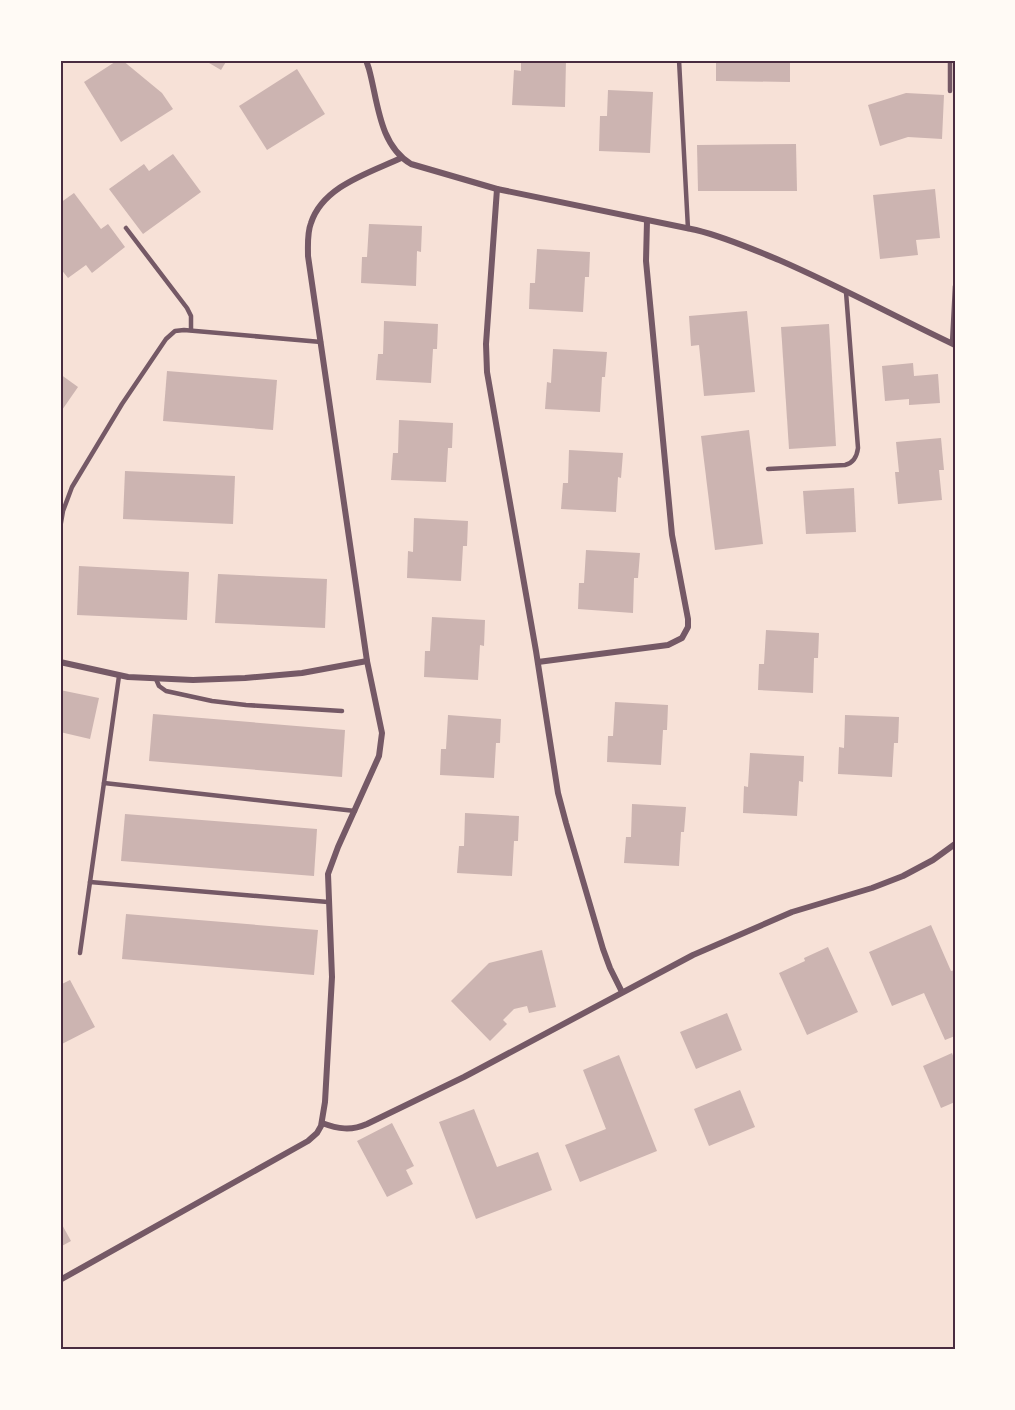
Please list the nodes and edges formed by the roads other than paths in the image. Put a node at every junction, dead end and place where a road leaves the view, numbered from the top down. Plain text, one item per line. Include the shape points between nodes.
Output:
1 (366, 60) edge
2 (679, 60) edge
3 (950, 60) edge
4 (950, 91) dead end
5 (401, 158) junction
6 (497, 189) junction
7 (647, 221) junction
8 (126, 228) dead end
9 (688, 229) junction
10 (955, 286) edge
11 (846, 292) junction
12 (191, 330) junction
13 (321, 342) junction
14 (953, 344) edge
15 (768, 469) dead end
16 (60, 528) edge
17 (367, 661) junction
18 (60, 662) edge
19 (538, 662) junction
20 (119, 676) junction
21 (156, 679) junction
22 (342, 711) dead end
23 (104, 783) junction
24 (355, 811) junction
25 (955, 844) edge
26 (90, 882) junction
27 (328, 902) junction
28 (80, 953) dead end
29 (622, 992) junction
30 (322, 1123) junction
31 (60, 1280) edge

1 - 5 street via 382,125
2 - 9 lane
3 - 4 lane
5 - 6 street via 418,167
5 - 13 street via 336,190 312,219 308,256
6 - 7 street
6 - 19 street via 486,364
7 - 9 street
7 - 19 street via 646,261 672,535 688,627 682,638 668,645
8 - 12 lane via 187,308
9 - 11 street via 758,251
10 - 14 lane
11 - 14 street
11 - 15 lane via 857,455 845,465
12 - 13 lane
12 - 16 lane via 169,336 128,395 72,487
13 - 17 street
17 - 21 street via 288,675
17 - 24 street via 382,742
18 - 20 street
19 - 29 street via 563,811 603,949
20 - 21 street
20 - 23 lane
21 - 22 lane via 166,691 212,702
23 - 24 lane
23 - 26 lane
24 - 27 street via 330,868
25 - 29 street via 910,873 787,914 693,955
26 - 27 lane
26 - 28 lane
27 - 30 street via 332,991
29 - 30 street via 367,1124 340,1129
30 - 31 street via 308,1141

